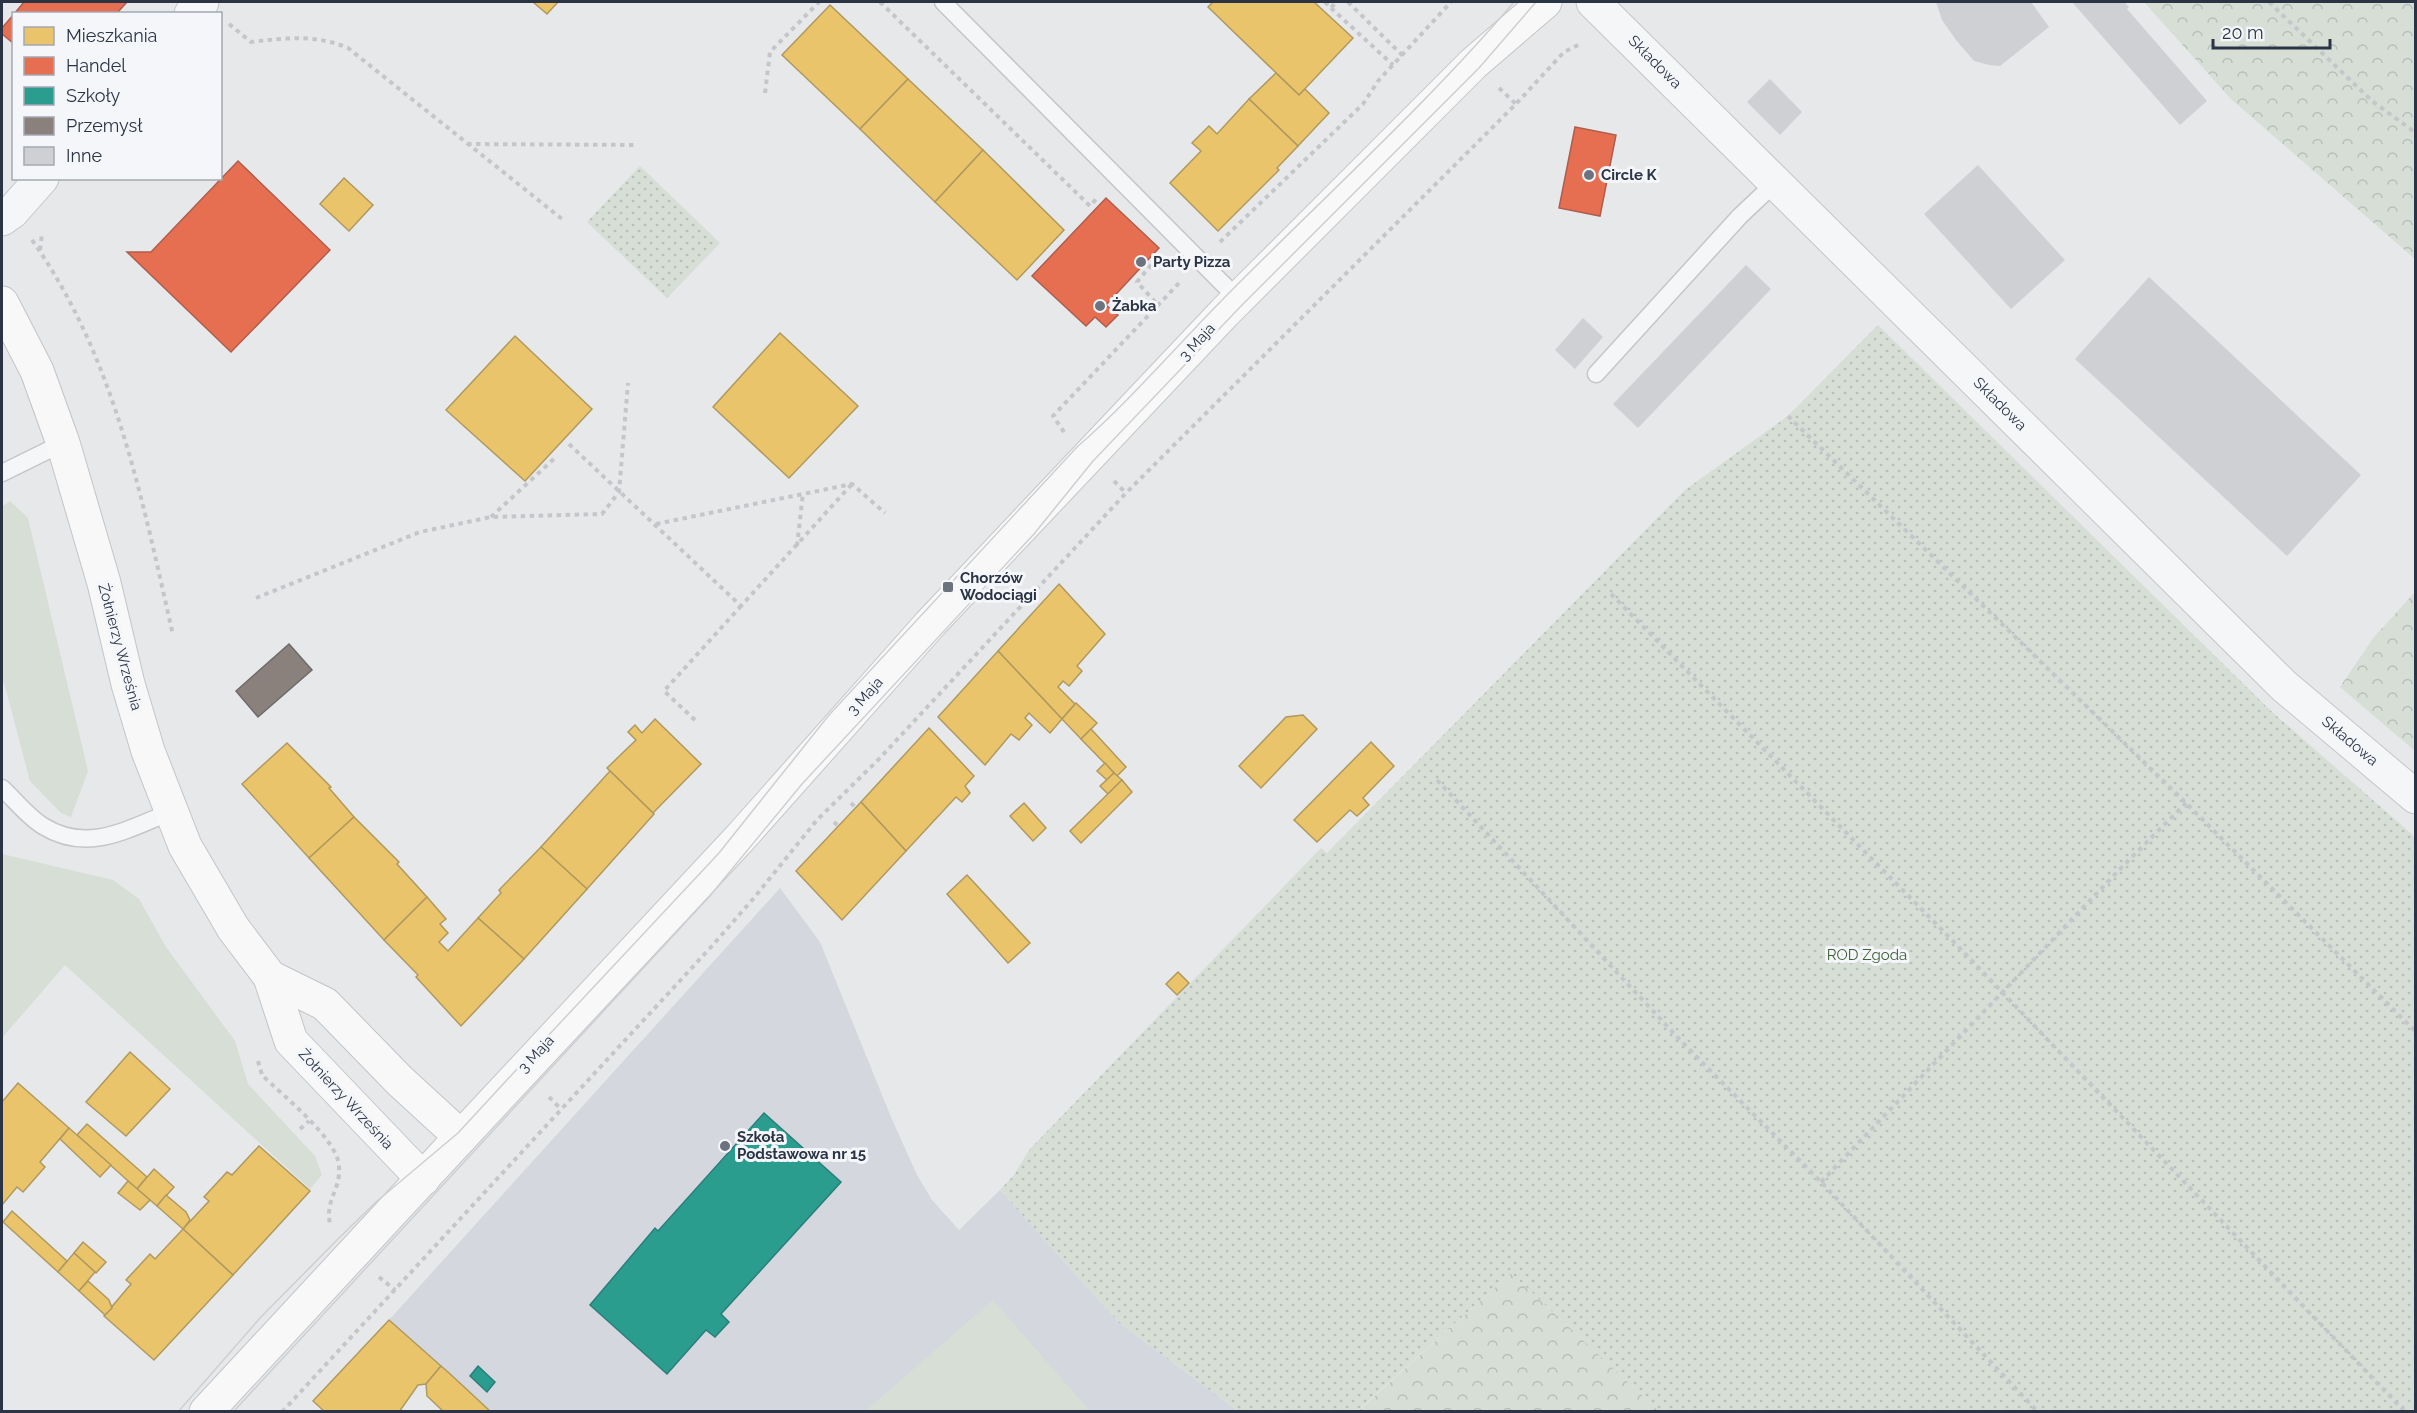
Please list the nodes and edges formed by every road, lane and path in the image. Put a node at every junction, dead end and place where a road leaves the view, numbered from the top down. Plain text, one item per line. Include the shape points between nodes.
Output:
1 (819, 2) edge
2 (880, 2) edge
3 (943, 2) edge
4 (1324, 2) edge
5 (1336, 2) edge
6 (1348, 2) edge
7 (1450, 2) edge
8 (1545, 2) edge
9 (1593, 2) edge
10 (2269, 2) edge
11 (1331, 8) junction
12 (222, 19) edge
13 (1586, 43) dead end
14 (1403, 56) junction
15 (1393, 65) junction
16 (765, 93) dead end
17 (2415, 133) edge
18 (466, 144) junction
19 (637, 145) dead end
20 (40, 180) edge
21 (1776, 182) junction
22 (1105, 190) dead end
23 (2, 219) edge
24 (562, 219) dead end
25 (40, 251) dead end
26 (1158, 256) dead end
27 (1200, 261) junction
28 (1238, 299) junction
29 (2, 303) edge
30 (1158, 305) junction
31 (1596, 374) dead end
32 (628, 383) dead end
33 (1053, 416) dead end
34 (1788, 416) dead end
35 (63, 443) junction
36 (569, 444) dead end
37 (557, 456) dead end
38 (2, 473) edge
39 (852, 484) junction
40 (620, 492) junction
41 (803, 493) junction
42 (885, 513) dead end
43 (490, 518) junction
44 (655, 525) junction
45 (797, 547) junction
46 (1611, 594) dead end
47 (256, 598) dead end
48 (741, 606) junction
49 (173, 635) dead end
50 (694, 720) dead end
51 (1437, 780) dead end
52 (2, 788) edge
53 (2415, 797) edge
54 (851, 803) dead end
55 (2186, 803) junction
56 (856, 808) dead end
57 (171, 812) junction
58 (834, 822) dead end
59 (839, 827) dead end
60 (270, 977) junction
61 (2002, 992) junction
62 (2415, 1032) edge
63 (542, 1090) dead end
64 (561, 1108) junction
65 (300, 1129) dead end
66 (461, 1137) junction
67 (423, 1179) junction
68 (1821, 1182) junction
69 (331, 1231) dead end
70 (374, 1273) dead end
71 (395, 1290) junction
72 (206, 1412) edge
73 (282, 1412) edge
74 (2038, 1412) edge
75 (2405, 1412) edge

1 - 16 path via 770,52
2 - 22 path via 1090,206
3 - 27 lane
4 - 11 path
5 - 11 path
6 - 14 path
7 - 14 path
8 - 28 main road, 3 Maja via 1474,63
9 - 21 street, Składowa
10 - 17 path via 2372,102
11 - 15 path
12 - 18 path via 251,42 303,36 329,39 348,48
13 - 64 path via 1564,52 1126,493 865,775 817,820 753,899
14 - 15 path
15 - 27 path via 1364,104
18 - 19 path
18 - 24 path
20 - 23 street
21 - 31 lane via 1740,216
21 - 53 street, Składowa via 2284,686
25 - 49 path via 79,320 109,387 140,490
26 - 30 path via 1137,282
27 - 28 lane
27 - 30 path
28 - 66 main road, 3 Maja via 931,622 740,838
29 - 35 main road, Żołnierzy Września via 38,371
30 - 33 path
32 - 40 path
34 - 55 path
35 - 38 lane
35 - 57 main road, Żołnierzy Września via 104,583 128,684
36 - 40 path
37 - 43 path
39 - 41 path
39 - 42 path
39 - 45 path
40 - 43 path via 602,514
40 - 44 path
41 - 44 path
41 - 45 path
43 - 47 path via 404,537
44 - 48 path
45 - 48 path
46 - 61 path
48 - 50 path via 664,691
51 - 68 path via 1682,1042
52 - 57 lane via 43,826 71,838 99,840
54 - 56 path
55 - 61 path
55 - 62 path
57 - 60 main road, Żołnierzy Września via 208,888
58 - 59 path
60 - 66 main road, Żołnierzy Września via 325,1004
60 - 67 main road, Żołnierzy Września via 291,1041
61 - 68 path
61 - 75 path
63 - 64 path
64 - 71 path
65 - 69 path via 309,1121 329,1143 339,1165 337,1189 327,1208
66 - 67 main road, 3 Maja
67 - 72 main road, 3 Maja
68 - 74 path
70 - 71 path
71 - 73 path

